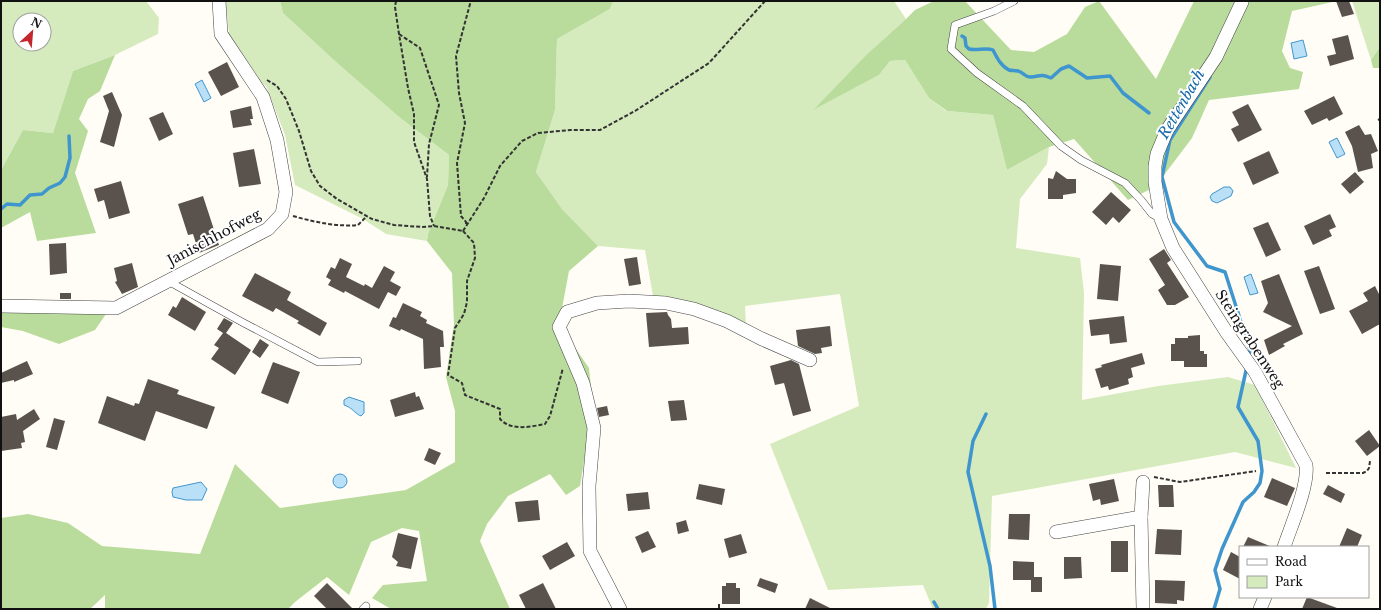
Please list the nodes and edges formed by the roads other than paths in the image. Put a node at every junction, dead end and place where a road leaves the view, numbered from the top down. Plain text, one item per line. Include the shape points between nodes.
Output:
1 (219, 1) edge
2 (1014, 1) edge
3 (1242, 2) edge
4 (1161, 219) junction
5 (168, 281) junction
6 (1, 306) edge
7 (810, 360) dead end
8 (358, 361) dead end
9 (1143, 482) road end
10 (1141, 516) junction
11 (1056, 532) dead end
12 (1284, 546) edge
13 (1264, 598) edge
14 (620, 609) edge
15 (1143, 609) edge
16 (1260, 609) edge

1 - 5 street, Janischhofweg via 221,34 263,97 277,140 286,192 283,212 268,229
2 - 4 lane, Steingrabenweg via 955,25 951,49 977,73 1023,106 1061,146 1081,160 1125,183 1152,214
3 - 4 street, Steingrabenweg via 1216,57 1174,117 1161,142 1154,174
4 - 12 street, Steingrabenweg via 1173,248 1226,333 1259,379 1306,464 1305,483
5 - 6 street, Janischhofweg via 116,308
5 - 8 lane, Janischhofweg via 318,362
7 - 14 street via 762,340 726,321 694,309 666,303 597,303 567,312 559,327 583,382 594,428 589,486 590,551
9 - 10 street
10 - 11 street
10 - 15 street
13 - 16 street

